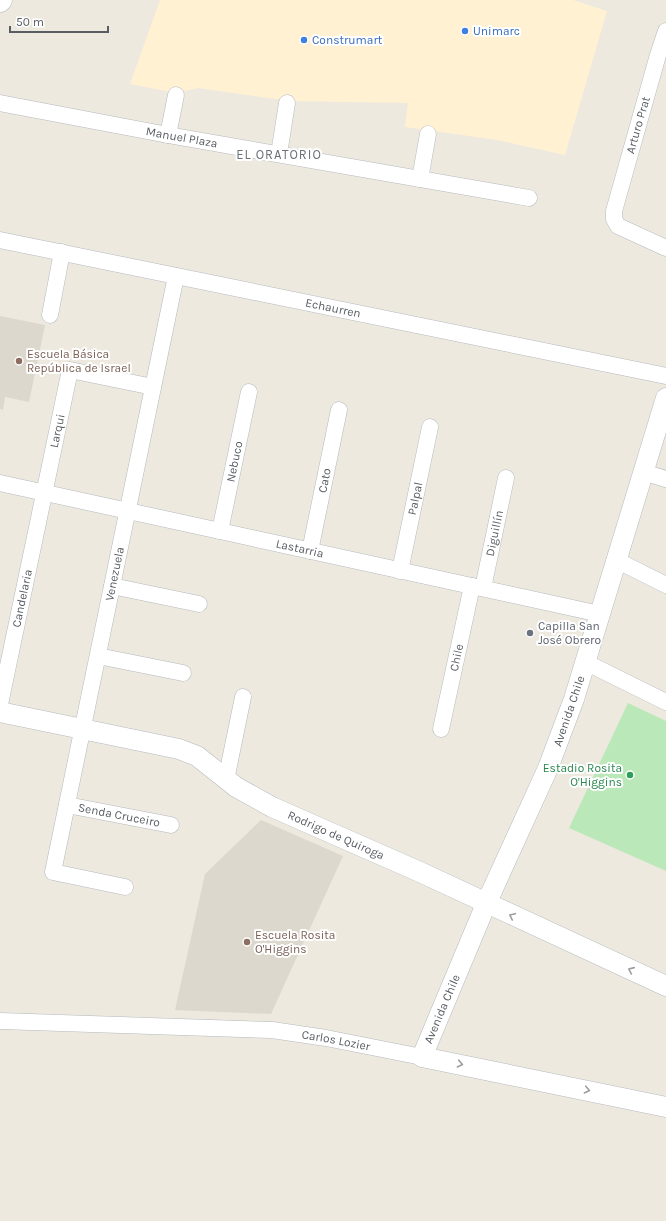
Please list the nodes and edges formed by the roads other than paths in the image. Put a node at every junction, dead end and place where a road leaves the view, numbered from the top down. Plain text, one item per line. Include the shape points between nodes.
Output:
1 (666, 31) edge
2 (662, 56) edge
3 (176, 95) dead end
4 (0, 103) edge
5 (286, 103) dead end
6 (428, 134) dead end
7 (168, 135) junction
8 (279, 154) junction
9 (420, 179) junction
10 (529, 198) dead end
11 (0, 240) edge
12 (666, 248) edge
13 (62, 252) junction
14 (176, 276) junction
15 (50, 315) dead end
16 (666, 376) edge
17 (153, 387) junction
18 (249, 392) dead end
19 (666, 398) edge
20 (339, 410) dead end
21 (430, 427) dead end
22 (643, 472) junction
23 (506, 478) dead end
24 (666, 479) edge
25 (0, 483) edge
26 (44, 493) junction
27 (128, 511) junction
28 (220, 531) junction
29 (310, 551) junction
30 (616, 560) junction
31 (400, 570) junction
32 (666, 585) edge
33 (112, 586) junction
34 (478, 587) junction
35 (199, 604) dead end
36 (600, 614) junction
37 (98, 656) junction
38 (585, 662) junction
39 (183, 673) dead end
40 (243, 697) dead end
41 (666, 702) edge
42 (0, 704) edge
43 (0, 712) edge
44 (83, 729) junction
45 (441, 729) dead end
46 (226, 780) junction
47 (67, 805) junction
48 (171, 825) dead end
49 (125, 887) dead end
50 (486, 904) junction
51 (666, 986) edge
52 (0, 1021) edge
53 (422, 1057) junction
54 (666, 1107) edge

1 - 2 street, Arturo Prat
2 - 12 street, Arturo Prat via 616,203 614,219 618,226
3 - 7 street
4 - 7 street, Manuel Plaza
5 - 8 street
6 - 9 street
7 - 8 street, Manuel Plaza
8 - 9 street, Manuel Plaza
9 - 10 street, Manuel Plaza
11 - 13 street, Echaurren
13 - 14 street, Echaurren
13 - 15 street
14 - 16 street, Echaurren
14 - 17 street, Venezuela
17 - 26 street, Larqui via 70,370
17 - 27 street, Venezuela
18 - 28 street, Nebuco
19 - 22 street, Avenida Chile
20 - 29 street, Cato
21 - 31 street, Palpal
22 - 24 street
22 - 30 street, Avenida Chile
23 - 34 street, Diguillín
25 - 26 street, Lastarria
26 - 27 street, Lastarria
26 - 42 street, Candelaria
27 - 28 street, Lastarria
27 - 33 street, Venezuela
28 - 29 street, Lastarria
29 - 31 street, Lastarria
30 - 32 street
30 - 36 street, Avenida Chile
31 - 34 street, Lastarria
33 - 35 street
33 - 37 street, Venezuela
34 - 36 street, Lastarria
34 - 45 street, Chile
36 - 38 street, Avenida Chile
37 - 39 street
37 - 44 street, Venezuela
38 - 41 street
38 - 50 street, Avenida Chile via 548,768
40 - 46 street
43 - 44 street, Rodrigo de Quiroga
44 - 46 street, Rodrigo de Quiroga via 186,751 197,756
44 - 47 street, Venezuela
46 - 50 street, Rodrigo de Quiroga via 246,794 297,819 360,845
47 - 48 street, Senda Cruceiro
47 - 49 street, Venezuela via 53,872
51 -> 50 street, Rodrigo de Quiroga
50 - 53 street, Avenida Chile
52 - 53 street, Carlos Lozier via 272,1030
53 -> 54 street, Carlos Lozier

